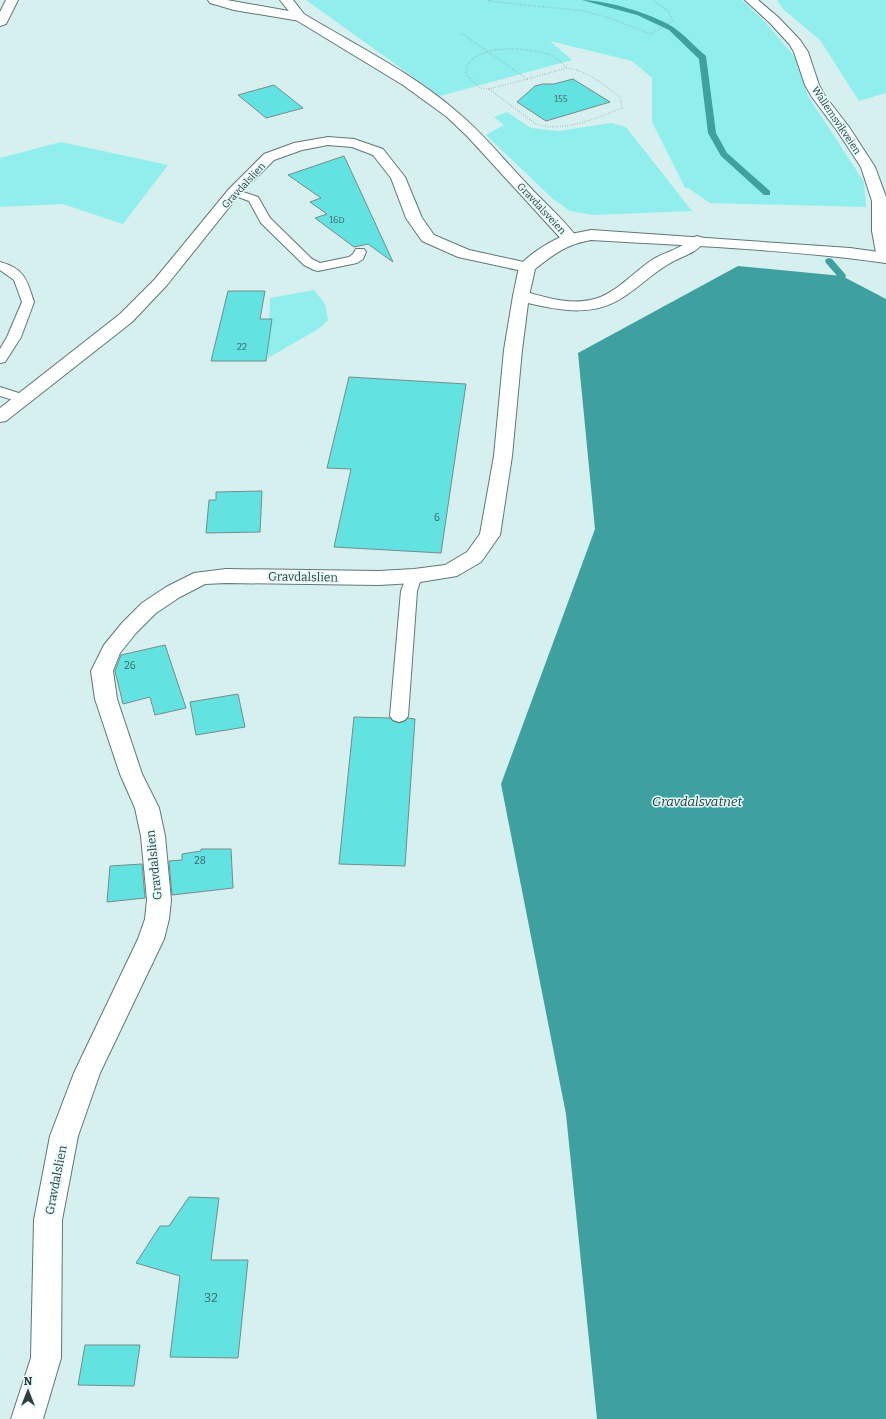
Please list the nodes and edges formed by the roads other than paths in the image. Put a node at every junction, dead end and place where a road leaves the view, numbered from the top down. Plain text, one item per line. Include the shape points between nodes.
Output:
1 (12, 0) edge
2 (214, 0) edge
3 (286, 0) edge
4 (751, 0) edge
5 (300, 17) junction
6 (0, 22) edge
7 (234, 192) junction
8 (883, 232) edge
9 (570, 239) junction
10 (697, 241) junction
11 (360, 252) dead end
12 (885, 258) edge
13 (0, 266) edge
14 (527, 267) junction
15 (521, 296) junction
16 (0, 359) edge
17 (0, 391) edge
18 (23, 399) junction
19 (0, 417) edge
20 (414, 576) junction
21 (399, 716) dead end
22 (27, 1419) edge

1 - 6 street
2 - 5 street, Gravdalsveien via 234,6
3 - 5 street, Gravdalsveien
4 - 8 street, Wallemsvikveien via 795,43 819,97 868,167 880,201
5 - 9 street, Gravdalsveien via 443,106 484,145
7 - 11 lane via 254,199 265,220 308,262 318,267 354,260
7 - 14 street, Gravdalslien via 269,157 299,146 328,141 354,143 378,152 398,177 414,218 428,238 464,254
7 - 18 street, Gravdalslien via 161,282 126,318
8 - 12 street, Wallemsvikveien
9 - 10 street, Gravdalsveien via 592,235
9 - 14 street via 546,252
10 - 12 street, Gravdalsveien
10 - 15 street via 691,249 664,259 613,298 589,306 568,307
13 - 16 lane via 20,278 28,302 14,336
14 - 15 street, Gravdalslien
15 - 20 street, Gravdalslien via 503,456 490,535 474,557 450,571
17 - 18 lane
18 - 19 street, Gravdalslien
20 - 21 lane via 409,591
20 - 22 street, Gravdalslien via 201,578 149,608 111,650 102,671 106,699 131,774 147,808 153,836 159,900 157,919 151,939 87,1073 64,1136 48,1220 46,1358

